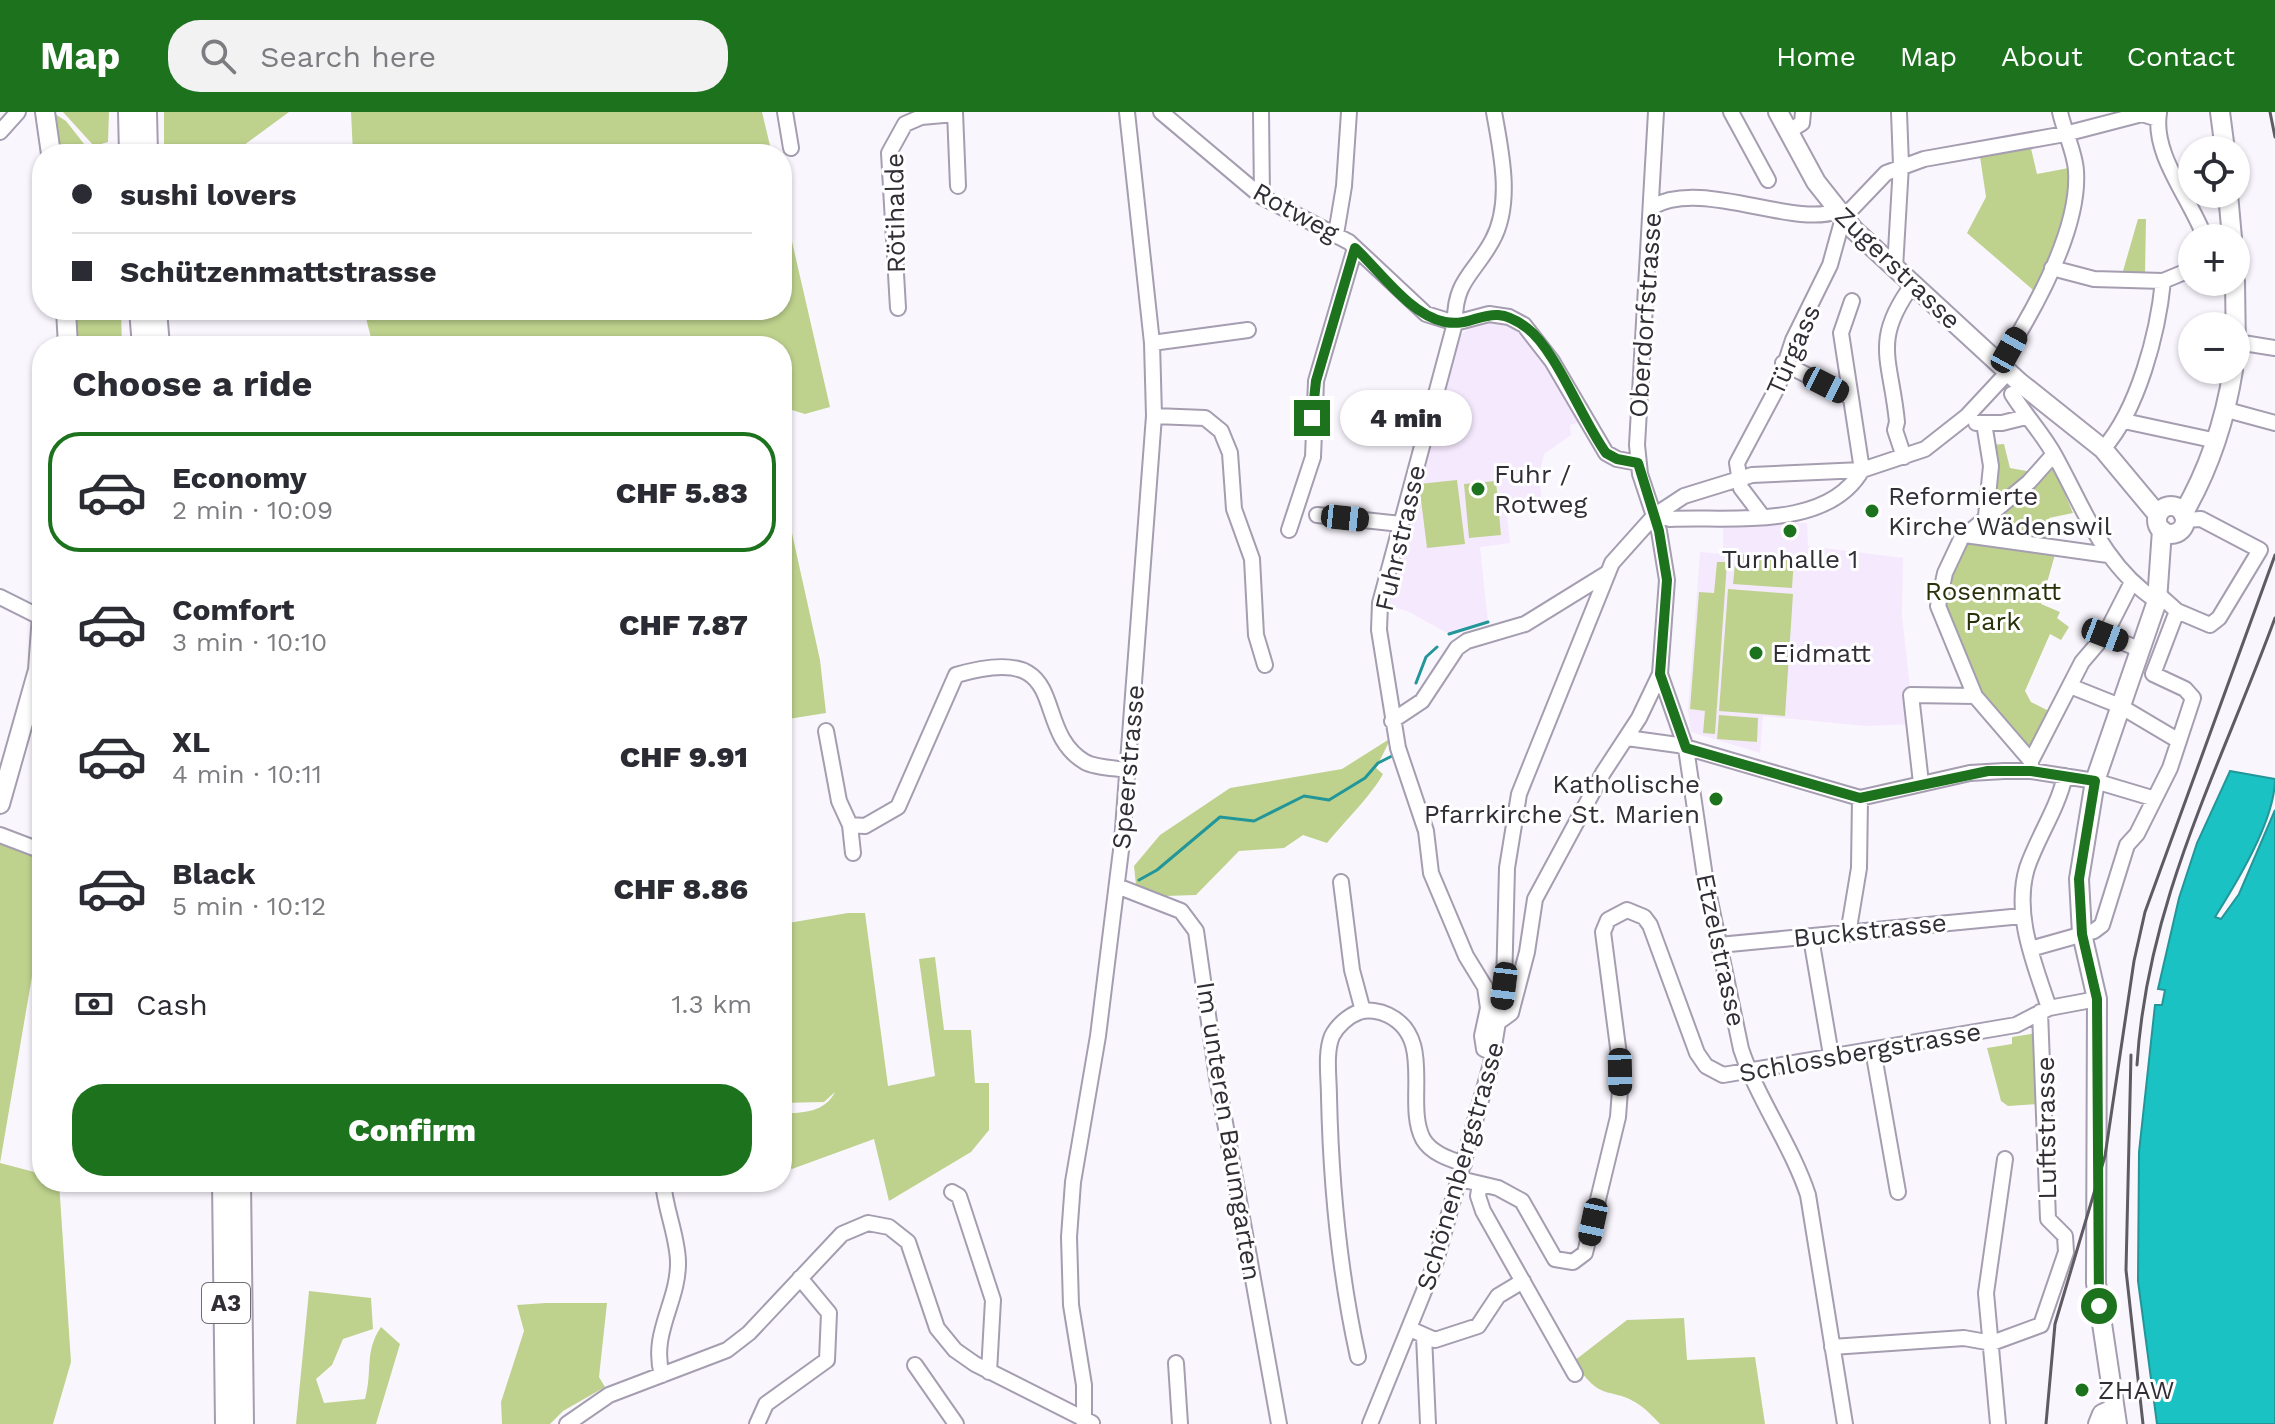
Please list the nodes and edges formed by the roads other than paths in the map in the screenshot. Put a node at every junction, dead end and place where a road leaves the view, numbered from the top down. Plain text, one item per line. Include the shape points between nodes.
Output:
1 (18, 112) edge
2 (45, 112) edge
3 (129, 112) edge
4 (146, 112) edge
5 (785, 112) edge
6 (1127, 112) edge
7 (1161, 112) edge
8 (1261, 112) edge
9 (1349, 112) edge
10 (1494, 112) edge
11 (1656, 112) edge
12 (1731, 112) edge
13 (1778, 112) edge
14 (1803, 112) edge
15 (1899, 112) edge
16 (2060, 112) edge
17 (2220, 112) edge
18 (955, 113) edge
19 (2158, 116) edge
20 (1176, 118) edge
21 (1789, 131) junction
22 (0, 132) edge
23 (2065, 134) junction
24 (2223, 136) edge
25 (50, 144) edge
26 (130, 144) edge
27 (147, 144) edge
28 (790, 144) edge
29 (1901, 165) junction
30 (1768, 180) dead end
31 (958, 186) dead end
32 (1262, 197) junction
33 (1652, 207) junction
34 (1840, 214) junction
35 (2198, 224) edge
36 (1336, 234) junction
37 (1355, 248) junction
38 (1895, 268) junction
39 (2052, 268) junction
40 (2178, 275) edge
41 (2163, 281) junction
42 (1913, 284) junction
43 (1852, 301) dead end
44 (898, 308) dead end
45 (1455, 323) junction
46 (1248, 330) dead end
47 (1152, 343) junction
48 (2250, 347) edge
49 (2275, 348) edge
50 (1783, 363) junction
51 (2004, 368) junction
52 (2231, 384) edge
53 (2012, 394) dead end
54 (1848, 396) junction
55 (2227, 410) junction
56 (2049, 414) dead end
57 (1154, 416) junction
58 (1967, 416) junction
59 (2124, 421) junction
60 (2030, 422) junction
61 (1984, 423) junction
62 (2275, 423) edge
63 (2217, 441) junction
64 (2103, 449) junction
65 (2054, 454) junction
66 (1904, 457) junction
67 (1638, 463) junction
68 (1862, 470) junction
69 (1739, 478) junction
70 (1317, 515) dead end
71 (1655, 515) junction
72 (1986, 516) junction
73 (1763, 517) junction
74 (2172, 518) junction
75 (1401, 524) junction
76 (1289, 530) dead end
77 (1965, 535) junction
78 (2108, 555) junction
79 (1606, 574) junction
80 (2131, 584) junction
81 (0, 597) edge
82 (2157, 598) junction
83 (32, 611) edge
84 (2177, 611) junction
85 (2105, 635) junction
86 (2141, 650) junction
87 (1265, 665) dead end
88 (1660, 674) junction
89 (2070, 686) junction
90 (32, 691) edge
91 (1975, 696) junction
92 (2120, 706) junction
93 (1392, 721) junction
94 (826, 731) dead end
95 (1627, 738) junction
96 (2179, 741) junction
97 (1686, 748) junction
98 (2031, 766) junction
99 (1128, 770) junction
100 (2065, 776) junction
101 (2095, 781) junction
102 (1921, 783) junction
103 (1860, 798) junction
104 (2152, 798) junction
105 (1, 800) edge
106 (850, 825) junction
107 (0, 835) edge
108 (32, 847) edge
109 (853, 853) dead end
110 (1341, 882) dead end
111 (1117, 886) junction
112 (2022, 916) junction
113 (1848, 934) junction
114 (2082, 934) junction
115 (1811, 938) junction
116 (1719, 945) junction
117 (2030, 949) junction
118 (2097, 999) junction
119 (2045, 1010) junction
120 (1363, 1011) junction
121 (1500, 1021) junction
122 (1873, 1050) junction
123 (1493, 1053) junction
124 (1831, 1055) junction
125 (1749, 1071) junction
126 (2005, 1159) dead end
127 (1462, 1172) junction
128 (1480, 1184) junction
129 (223, 1192) edge
130 (240, 1192) edge
131 (665, 1192) edge
132 (952, 1192) dead end
133 (1898, 1192) dead end
134 (800, 1278) junction
135 (1523, 1281) junction
136 (1417, 1332) junction
137 (1992, 1343) junction
138 (1832, 1347) junction
139 (1358, 1357) dead end
140 (1176, 1363) dead end
141 (915, 1365) dead end
142 (989, 1372) junction
143 (1575, 1374) dead end
144 (662, 1375) junction
145 (2115, 1416) edge
146 (1087, 1422) edge
147 (226, 1424) edge
148 (243, 1424) edge
149 (567, 1424) edge
150 (757, 1424) edge
151 (956, 1424) edge
152 (1180, 1424) edge
153 (1279, 1424) edge
154 (1370, 1424) edge
155 (1428, 1424) edge
156 (1845, 1424) edge
157 (1998, 1424) edge
158 (2098, 1424) edge

1 - 22 street
2 - 25 main road
3 - 26 highway
4 - 27 highway
5 - 28 street
6 - 47 street, Speerstrasse
7 - 20 street, Rotweg
8 - 32 street
9 - 36 street
10 - 45 street, Fuhrstrasse via 1502,212 1493,240 1459,286
11 - 33 street, Oberdorfstrasse
12 - 30 street
13 - 21 main road, Zugerstrasse
14 - 21 street via 1802,123
15 - 29 street
16 - 23 street, Schönenbergstrasse
17 - 24 main road
18 - 31 street
18 - 44 street, Rötihalde via 905,124 889,153
19 - 23 street via 2142,114
19 - 35 street via 2156,130 2164,152
20 - 32 street, Rotweg
21 - 34 main road, Zugerstrasse
23 - 29 street
23 - 39 street, Schönenbergstrasse via 2077,187
29 - 34 street
29 - 38 street
32 - 36 street, Rotweg
33 - 34 street via 1663,200 1720,200
33 - 67 street, Oberdorfstrasse
34 - 38 main road, Zugerstrasse
34 - 50 street, Türgass via 1821,288
36 - 37 street, Rotweg
37 - 45 street, Rotweg via 1415,306
37 - 76 street via 1316,381 1313,457
38 - 42 main road, Zugerstrasse
39 - 41 street via 2094,279
39 - 51 street, Schönenbergstrasse
40 - 41 street
41 - 59 street via 2159,317
42 - 51 main road, Zugerstrasse
42 - 66 street via 1886,332 1895,430
43 - 54 street via 1841,333
45 - 67 street via 1489,314 1524,325 1552,361 1606,453
45 - 75 street, Fuhrstrasse
46 - 47 street
47 - 57 street, Speerstrasse
48 - 49 street
50 - 54 street
50 - 69 street, Türgass via 1778,386 1737,463
51 - 58 street, Schönenbergstrasse
51 - 64 main road, Zugerstrasse
52 - 55 main road
53 - 60 street
54 - 68 street
55 - 62 street
55 - 63 main road
56 - 60 street
57 - 87 street via 1205,418 1221,431 1230,453 1234,509 1252,559 1256,635
57 - 99 street, Speerstrasse
58 - 61 street
58 - 66 street, Schönenbergstrasse via 1936,443
59 - 63 street
59 - 64 street
60 - 61 street
60 - 65 street
61 - 72 street via 1991,466
63 - 74 main road
64 - 74 main road, Zugerstrasse
65 - 72 street via 2018,493
65 - 78 street
66 - 68 street, Schönenbergstrasse
67 - 71 street, Oberdorfstrasse
68 - 69 street, Schönenbergstrasse
68 - 73 street via 1825,505
69 - 71 street, Schönenbergstrasse via 1675,499
69 - 73 street
70 - 75 street
71 - 73 street
71 - 79 street, Schönenbergstrasse
71 - 88 street, Oberdorfstrasse via 1667,580
72 - 77 street
74 - 82 main road
74 - 84 street via 2201,519 2260,550 2210,625
75 - 93 street, Fuhrstrasse via 1380,612
77 - 78 street
77 - 91 street via 1945,573 1938,606
78 - 80 street
79 - 93 street via 1525,624 1467,641 1422,701
79 - 121 street, Schönenbergstrasse via 1519,794 1507,868
80 - 82 street
80 - 85 street
81 - 83 street
82 - 84 street
82 - 86 main road
84 - 96 street via 2153,674 2193,698
85 - 86 street
85 - 89 street
86 - 92 main road
88 - 95 street
88 - 97 street, Oberdorfstrasse
89 - 92 street
89 - 98 street
90 - 105 main road
91 - 98 street
91 - 102 street via 1911,695
92 - 96 street
92 - 101 main road
93 - 123 street, Fuhrstrasse via 1426,831 1431,873 1485,987 1488,1008 1482,1041
94 - 106 street via 839,801
95 - 97 street
95 - 121 street via 1540,889 1511,1013
96 - 104 street
97 - 103 street
97 - 116 street, Etzelstrasse
98 - 100 street
98 - 102 street
99 - 106 street via 1087,763 1063,738 1045,692 1027,671 988,666 956,675 898,807 865,826
99 - 111 street, Speerstrasse
100 - 101 street
100 - 112 street, Luftstrasse via 2026,871
101 - 104 street
101 - 114 main road via 2079,879
102 - 103 street
103 - 113 street via 1859,868
104 - 114 street via 2127,845 2102,925
106 - 109 street
107 - 108 street
110 - 120 street
111 - 146 street, Speerstrasse via 1069,1237 1071,1305
111 - 153 street, Im unteren Baumgarten via 1181,911 1196,931
112 - 113 street, Buckstrasse
112 - 117 street, Luftstrasse
113 - 115 street, Buckstrasse
114 - 117 street
114 - 118 main road
115 - 116 street, Buckstrasse
115 - 124 street
116 - 125 street, Etzelstrasse
117 - 119 street, Luftstrasse
118 - 119 street, Schlossbergstrasse
118 - 145 main road via 2096,1283
119 - 122 street, Schlossbergstrasse via 2016,1025
119 - 137 street, Luftstrasse via 2048,1219 2065,1236 2065,1261 2041,1325
120 - 127 street, Schlossbergstrasse via 1392,1017 1408,1034 1423,1138
120 - 139 street via 1340,1025 1329,1048 1342,1287
121 - 123 street, Schönenbergstrasse
122 - 124 street, Schlossbergstrasse
122 - 133 street
123 - 127 street, Schönenbergstrasse
124 - 125 street, Schlossbergstrasse
125 - 128 street, Schlossbergstrasse via 1723,1075 1702,1062 1650,925 1637,913 1617,913 1603,932 1619,1055 1618,1117 1585,1253 1573,1262 1555,1259 1522,1201
125 - 138 street, Etzelstrasse via 1808,1195
126 - 137 street via 1986,1293
127 - 128 street, Schlossbergstrasse
127 - 136 street, Schönenbergstrasse
128 - 135 street via 1483,1211
129 - 147 highway, A3
130 - 148 highway, A3
131 - 144 street via 678,1259 674,1292 658,1338
132 - 142 street via 959,1196 993,1300
134 - 142 street via 847,1230 868,1223 889,1227 911,1247 942,1335 962,1356
134 - 144 street via 737,1343
134 - 150 street via 829,1313 829,1352 820,1366 766,1404
135 - 136 street via 1498,1296 1478,1326 1442,1339
135 - 143 street
136 - 154 street, Schönenbergstrasse
136 - 155 street
137 - 138 street via 1964,1338
137 - 157 street
138 - 156 street, Etzelstrasse
140 - 152 street
141 - 151 street
142 - 146 street
144 - 149 street via 609,1395
145 - 158 main road via 2102,1414

